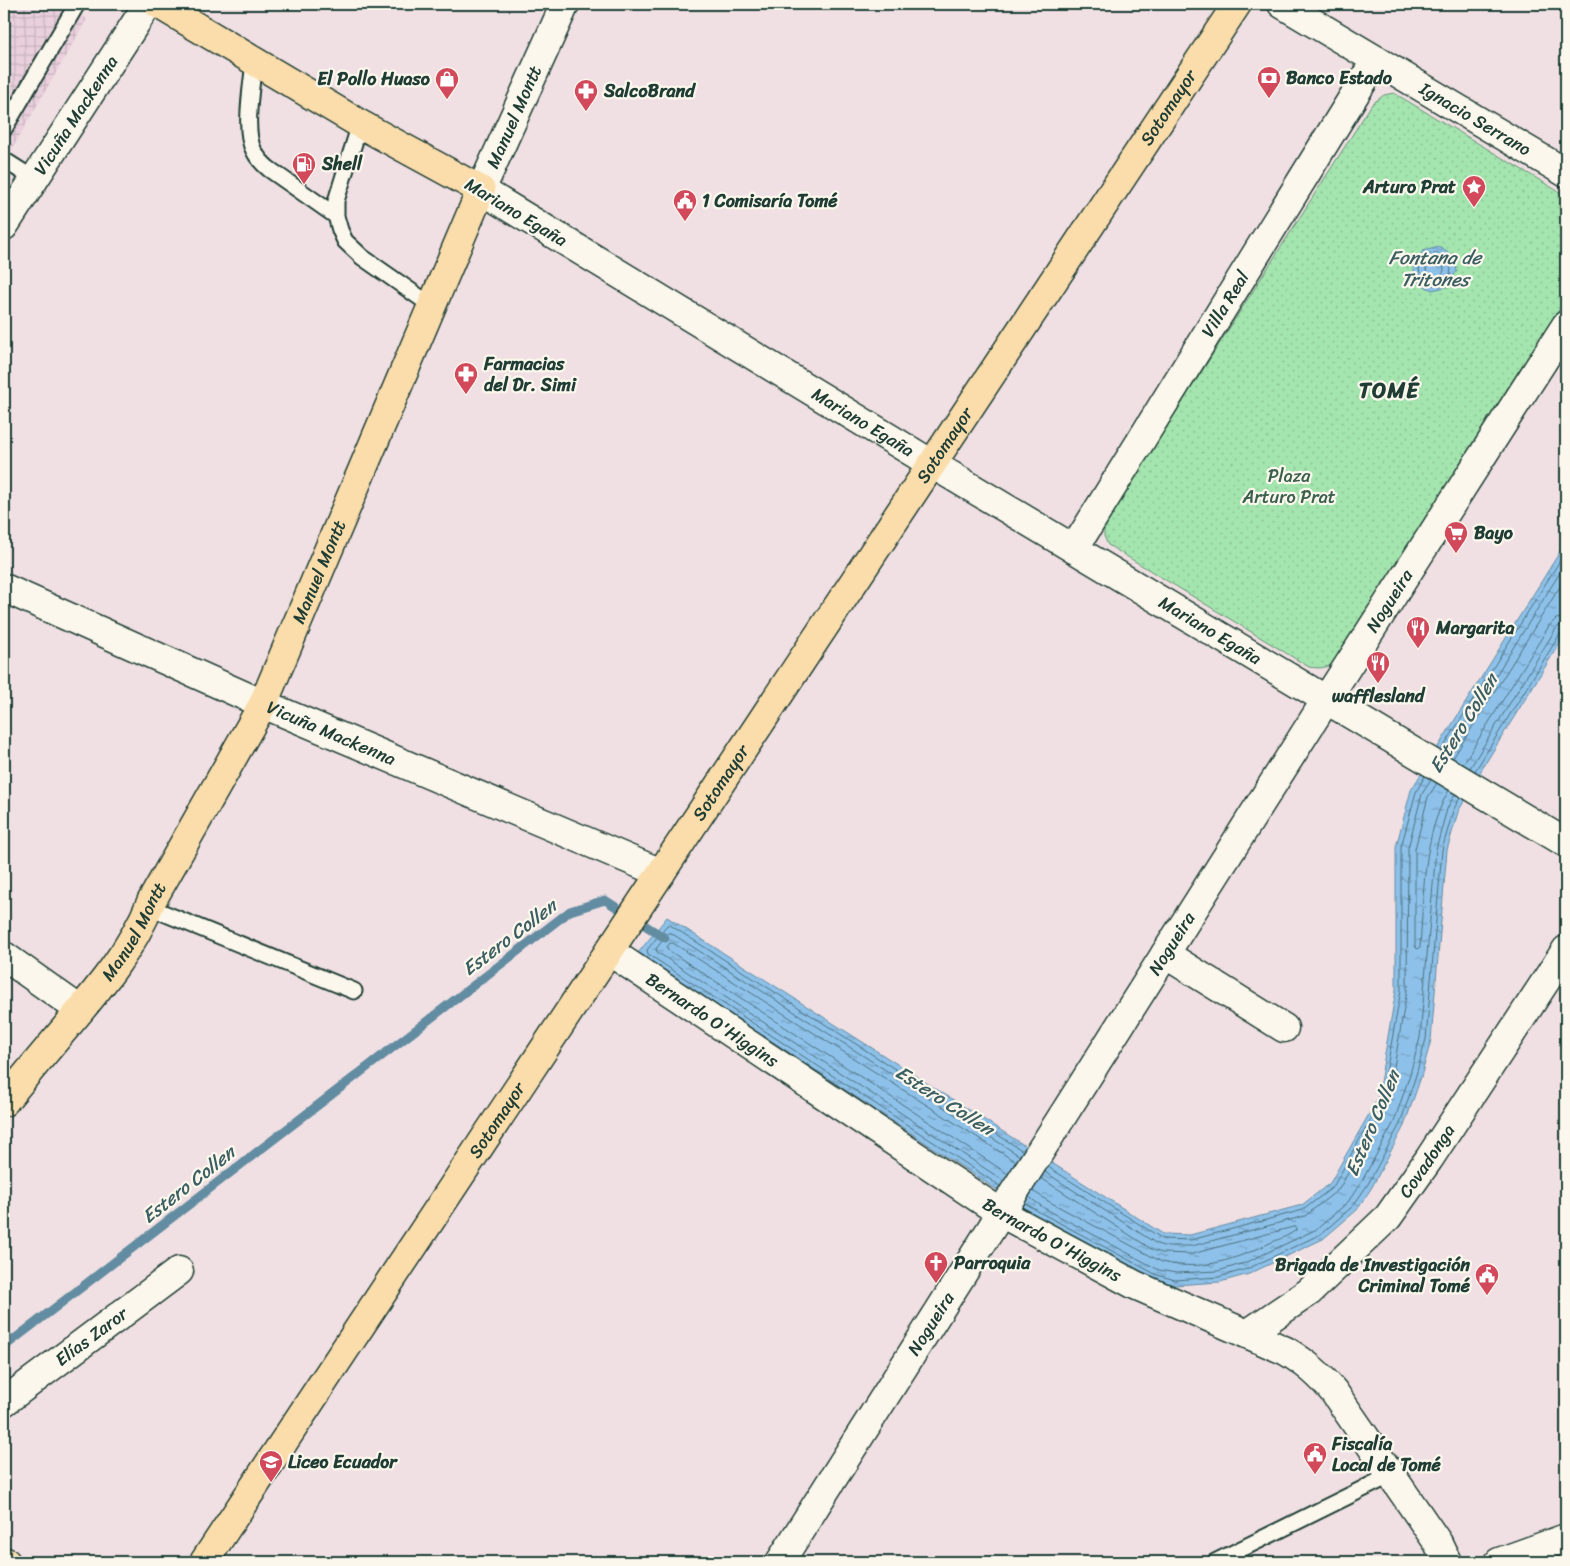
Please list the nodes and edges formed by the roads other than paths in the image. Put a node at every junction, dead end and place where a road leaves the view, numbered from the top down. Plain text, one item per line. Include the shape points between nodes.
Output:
1 (77, 4) edge
2 (148, 4) edge
3 (158, 4) edge
4 (565, 4) edge
5 (1237, 4) edge
6 (1282, 4) edge
7 (1376, 60) junction
8 (254, 61) junction
9 (360, 124) junction
10 (4, 129) edge
11 (4, 160) edge
12 (1566, 173) edge
13 (34, 179) junction
14 (481, 190) junction
15 (336, 216) junction
16 (4, 226) edge
17 (432, 306) junction
18 (1566, 325) edge
19 (932, 464) junction
20 (1074, 549) junction
21 (4, 588) edge
22 (1326, 700) junction
23 (263, 704) junction
24 (1566, 843) edge
25 (661, 873) junction
26 (149, 907) junction
27 (614, 944) junction
28 (1566, 950) edge
29 (1165, 954) junction
30 (4, 956) edge
31 (354, 992) dead end
32 (80, 1010) junction
33 (1284, 1028) dead end
34 (4, 1102) edge
35 (1006, 1206) junction
36 (179, 1271) dead end
37 (1247, 1334) junction
38 (4, 1402) edge
39 (1391, 1475) junction
40 (1566, 1538) edge
41 (204, 1562) edge
42 (780, 1562) edge
43 (1215, 1562) edge
44 (1447, 1562) edge
45 (1499, 1562) edge

1 - 10 lane
2 - 13 street, Vicuña Mackenna
3 - 8 main road, Mariano Egaña
4 - 14 street, Manuel Montt
5 - 19 main road, Sotomayor
6 - 7 street, Ignacio Serrano
7 - 12 street, Ignacio Serrano
7 - 20 street, Villa Real
8 - 9 main road, Mariano Egaña
8 - 15 lane via 248,128 253,151 269,169
9 - 14 main road, Mariano Egaña
9 - 15 lane via 336,201
11 - 13 lane
13 - 16 street, Vicuña Mackenna
14 - 17 main road, Manuel Montt
14 - 19 street, Mariano Egaña
15 - 17 lane via 345,241 353,250
17 - 23 main road, Manuel Montt
18 - 22 street, Nogueira
19 - 20 street, Mariano Egaña
19 - 25 main road, Sotomayor
20 - 22 street, Mariano Egaña
21 - 23 street, Vicuña Mackenna
22 - 24 street, Mariano Egaña
22 - 29 street, Nogueira
23 - 25 street, Vicuña Mackenna
23 - 26 main road, Manuel Montt
25 - 27 main road, Sotomayor
26 - 31 lane
26 - 32 main road, Manuel Montt via 120,959
27 - 35 street, Bernardo O'Higgins
27 - 41 main road, Sotomayor
28 - 37 street, Covadonga via 1388,1217 1309,1292
29 - 33 street
29 - 35 street, Nogueira
30 - 32 street
32 - 34 main road, Manuel Montt
35 - 37 street, Bernardo O'Higgins via 1135,1285
35 - 42 street, Nogueira
36 - 38 street, Elías Zaror
37 - 39 street, Bernardo O'Higgins via 1286,1351 1320,1375
39 - 43 lane
39 - 44 street, Bernardo O'Higgins via 1438,1543
40 - 45 street

